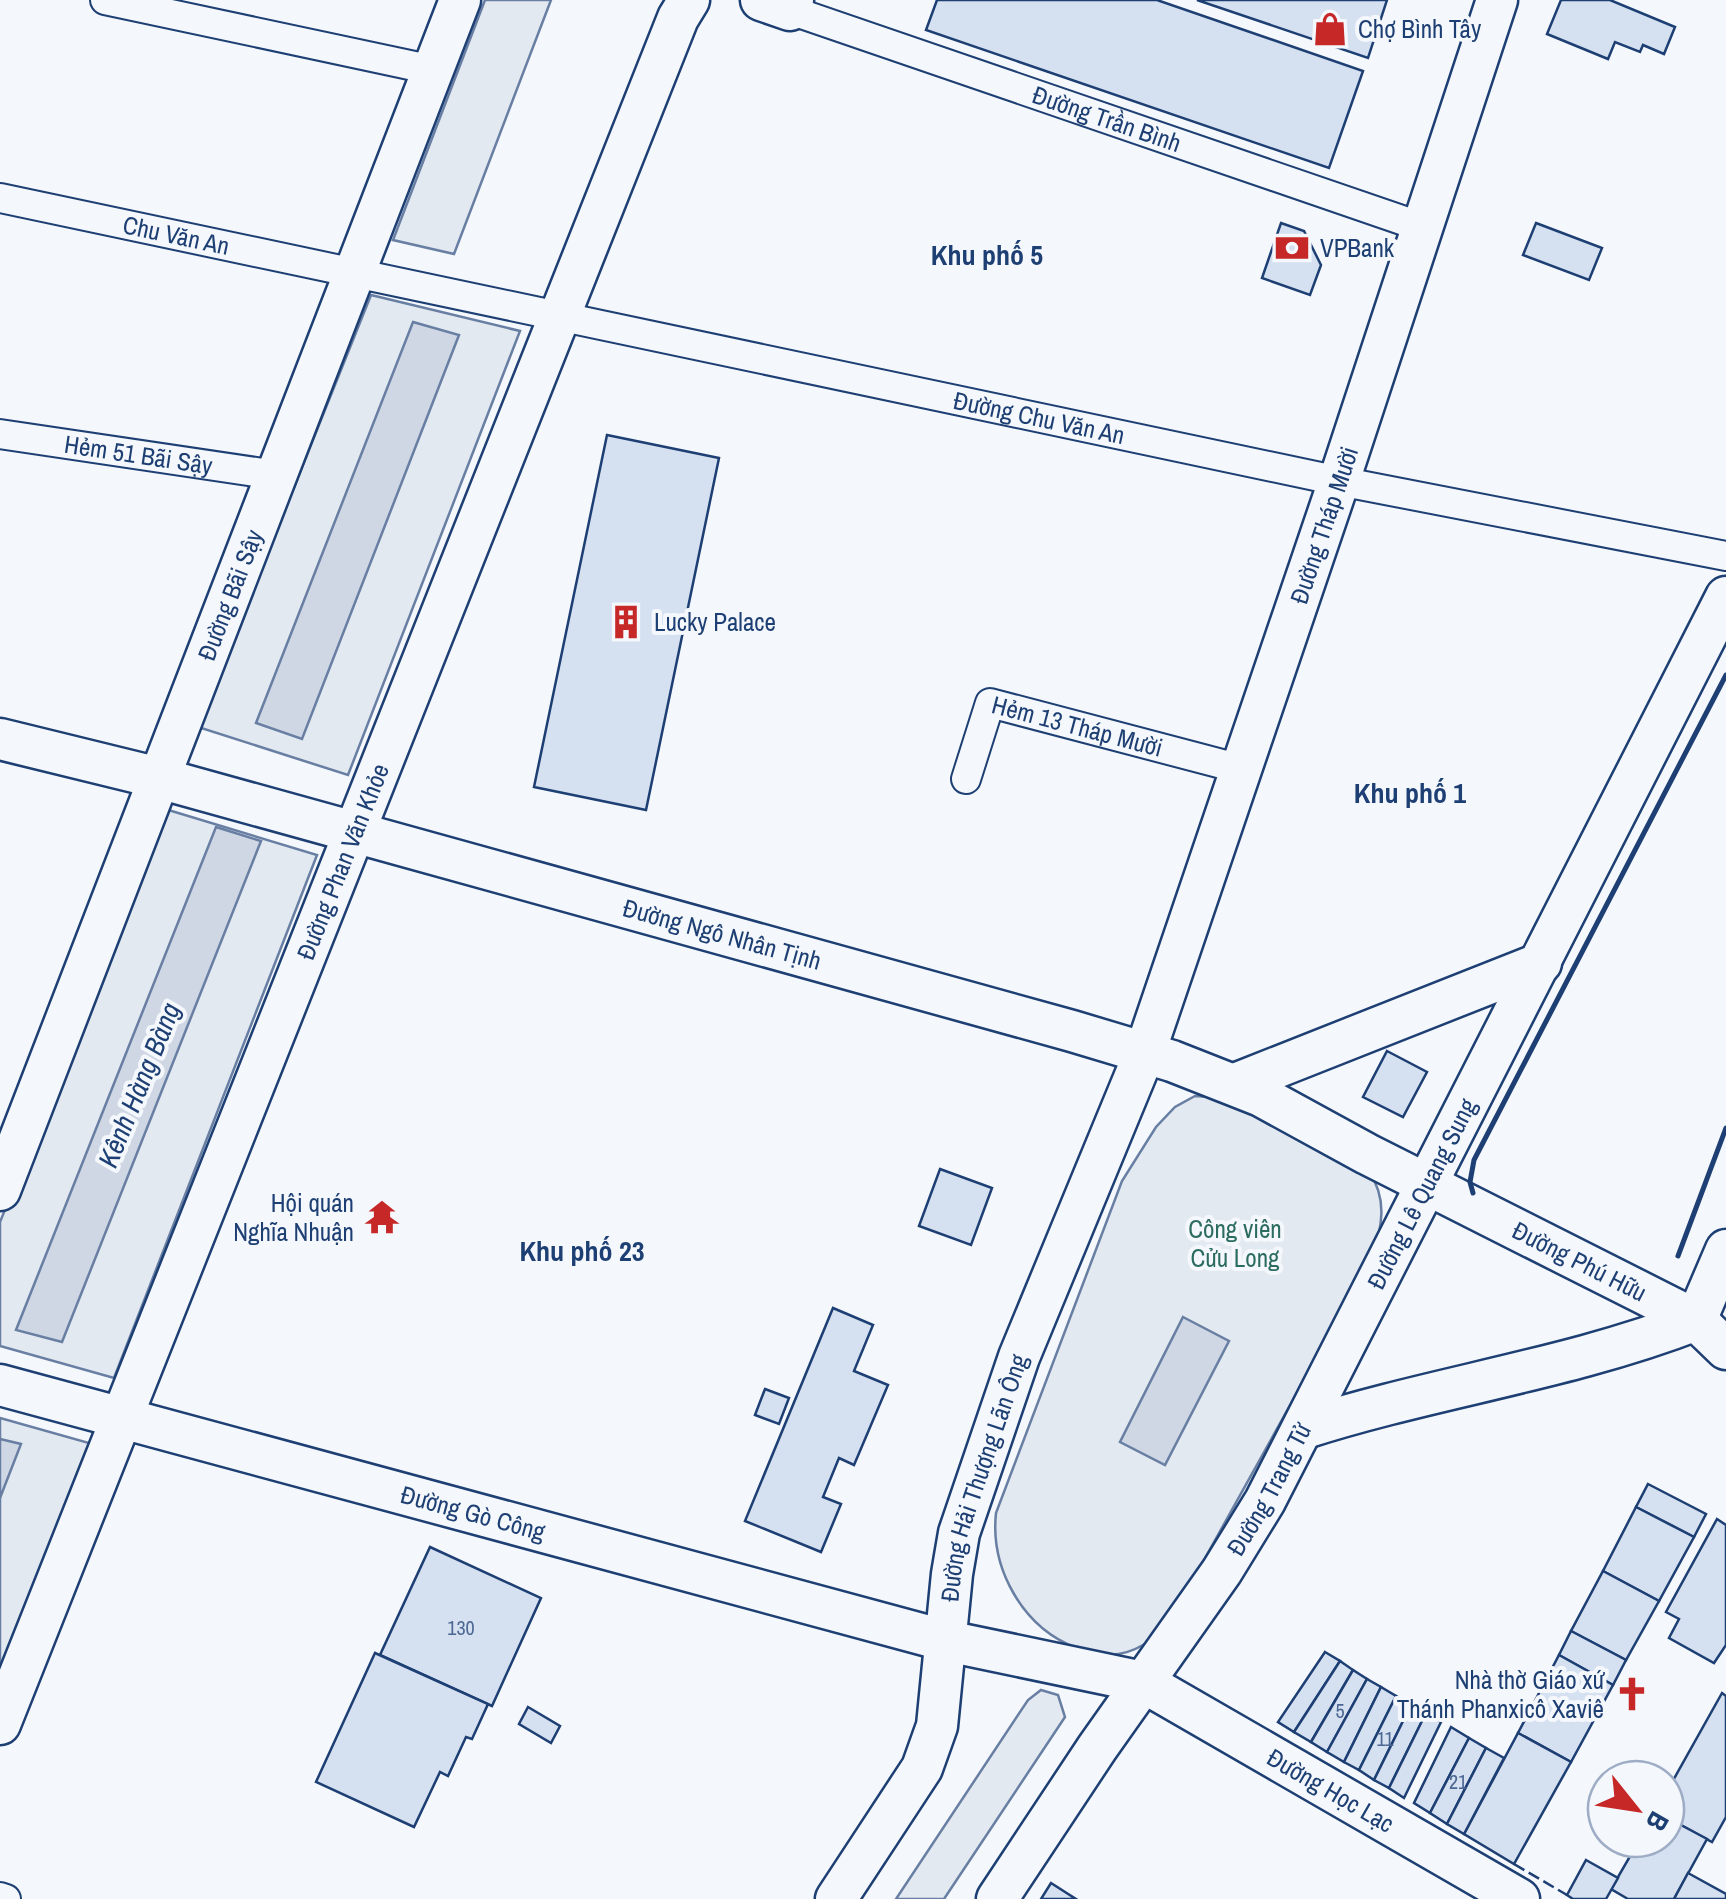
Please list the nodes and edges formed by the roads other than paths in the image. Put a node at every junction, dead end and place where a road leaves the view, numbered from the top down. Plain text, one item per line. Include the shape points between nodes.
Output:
1 (105, 0) edge
2 (460, 0) edge
3 (689, 0) edge
4 (1497, 0) edge
5 (781, 3) edge
6 (433, 70) junction
7 (0, 198) edge
8 (1422, 227) junction
9 (355, 271) junction
10 (560, 316) junction
11 (0, 434) edge
12 (276, 475) junction
13 (1339, 481) junction
14 (1726, 556) edge
15 (1726, 597) edge
16 (0, 739) edge
17 (1241, 769) junction
18 (160, 778) junction
19 (966, 779) dead end
20 (354, 832) junction
21 (1542, 963) junction
22 (1145, 1052) junction
23 (1235, 1084) junction
24 (1425, 1183) junction
25 (0, 1190) edge
26 (1726, 1250) edge
27 (1696, 1320) junction
28 (1726, 1349) edge
29 (0, 1385) edge
30 (122, 1418) junction
31 (1305, 1428) junction
32 (947, 1641) junction
33 (1143, 1682) junction
34 (0, 1724) edge
35 (836, 1899) edge
36 (996, 1899) edge
37 (1519, 1899) edge

1 - 6 street
2 - 6 street, Đường Bãi Sậy
3 - 10 street, Đường Phan Văn Khỏe
4 - 8 street, Đường Tháp Mười
5 - 8 street, Đường Trần Bình
6 - 9 street, Đường Bãi Sậy
7 - 9 street, Chu Văn An
8 - 13 street, Đường Tháp Mười
9 - 10 street, Đường Chu Văn An
9 - 12 street, Đường Bãi Sậy
10 - 13 street, Đường Chu Văn An
10 - 20 street, Đường Phan Văn Khỏe
11 - 12 street, Hẻm 51 Bãi Sậy
12 - 18 street, Đường Bãi Sậy
13 - 14 street, Đường Chu Văn An
13 - 17 street, Đường Tháp Mười
15 - 21 street, Đường Lê Quang Sung
16 - 18 street, Đường Ngô Nhân Tịnh
17 - 19 street, Hẻm 13 Tháp Mười via 990,704
17 - 22 street, Đường Tháp Mười
18 - 20 street, Đường Ngô Nhân Tịnh
18 - 25 street, Đường Bãi Sậy
20 - 22 street, Đường Ngô Nhân Tịnh
20 - 30 street, Đường Phan Văn Khỏe
21 - 23 street
21 - 24 street, Đường Lê Quang Sung
22 - 23 street, Đường Ngô Nhân Tịnh
22 - 32 street, Đường Hải Thượng Lãn Ông via 1019,1357 960,1533
23 - 24 street, Đường Ngô Nhân Tịnh
24 - 27 street, Đường Phú Hữu
24 - 31 street, Đường Lê Quang Sung
26 - 27 street
27 - 28 street, Đường Phú Hữu
27 - 31 street, Đường Trang Tử
29 - 30 street, Đường Gò Công
30 - 32 street, Đường Gò Công
30 - 34 street, Đường Phan Văn Khỏe
31 - 33 street, Đường Trang Tử via 1222,1571
32 - 33 street, Đường Gò Công
32 - 35 street, Đường Hải Thượng Lãn Ông via 937,1726 922,1768
33 - 36 street, Đường Trang Tử
33 - 37 street, Đường Học Lạc

